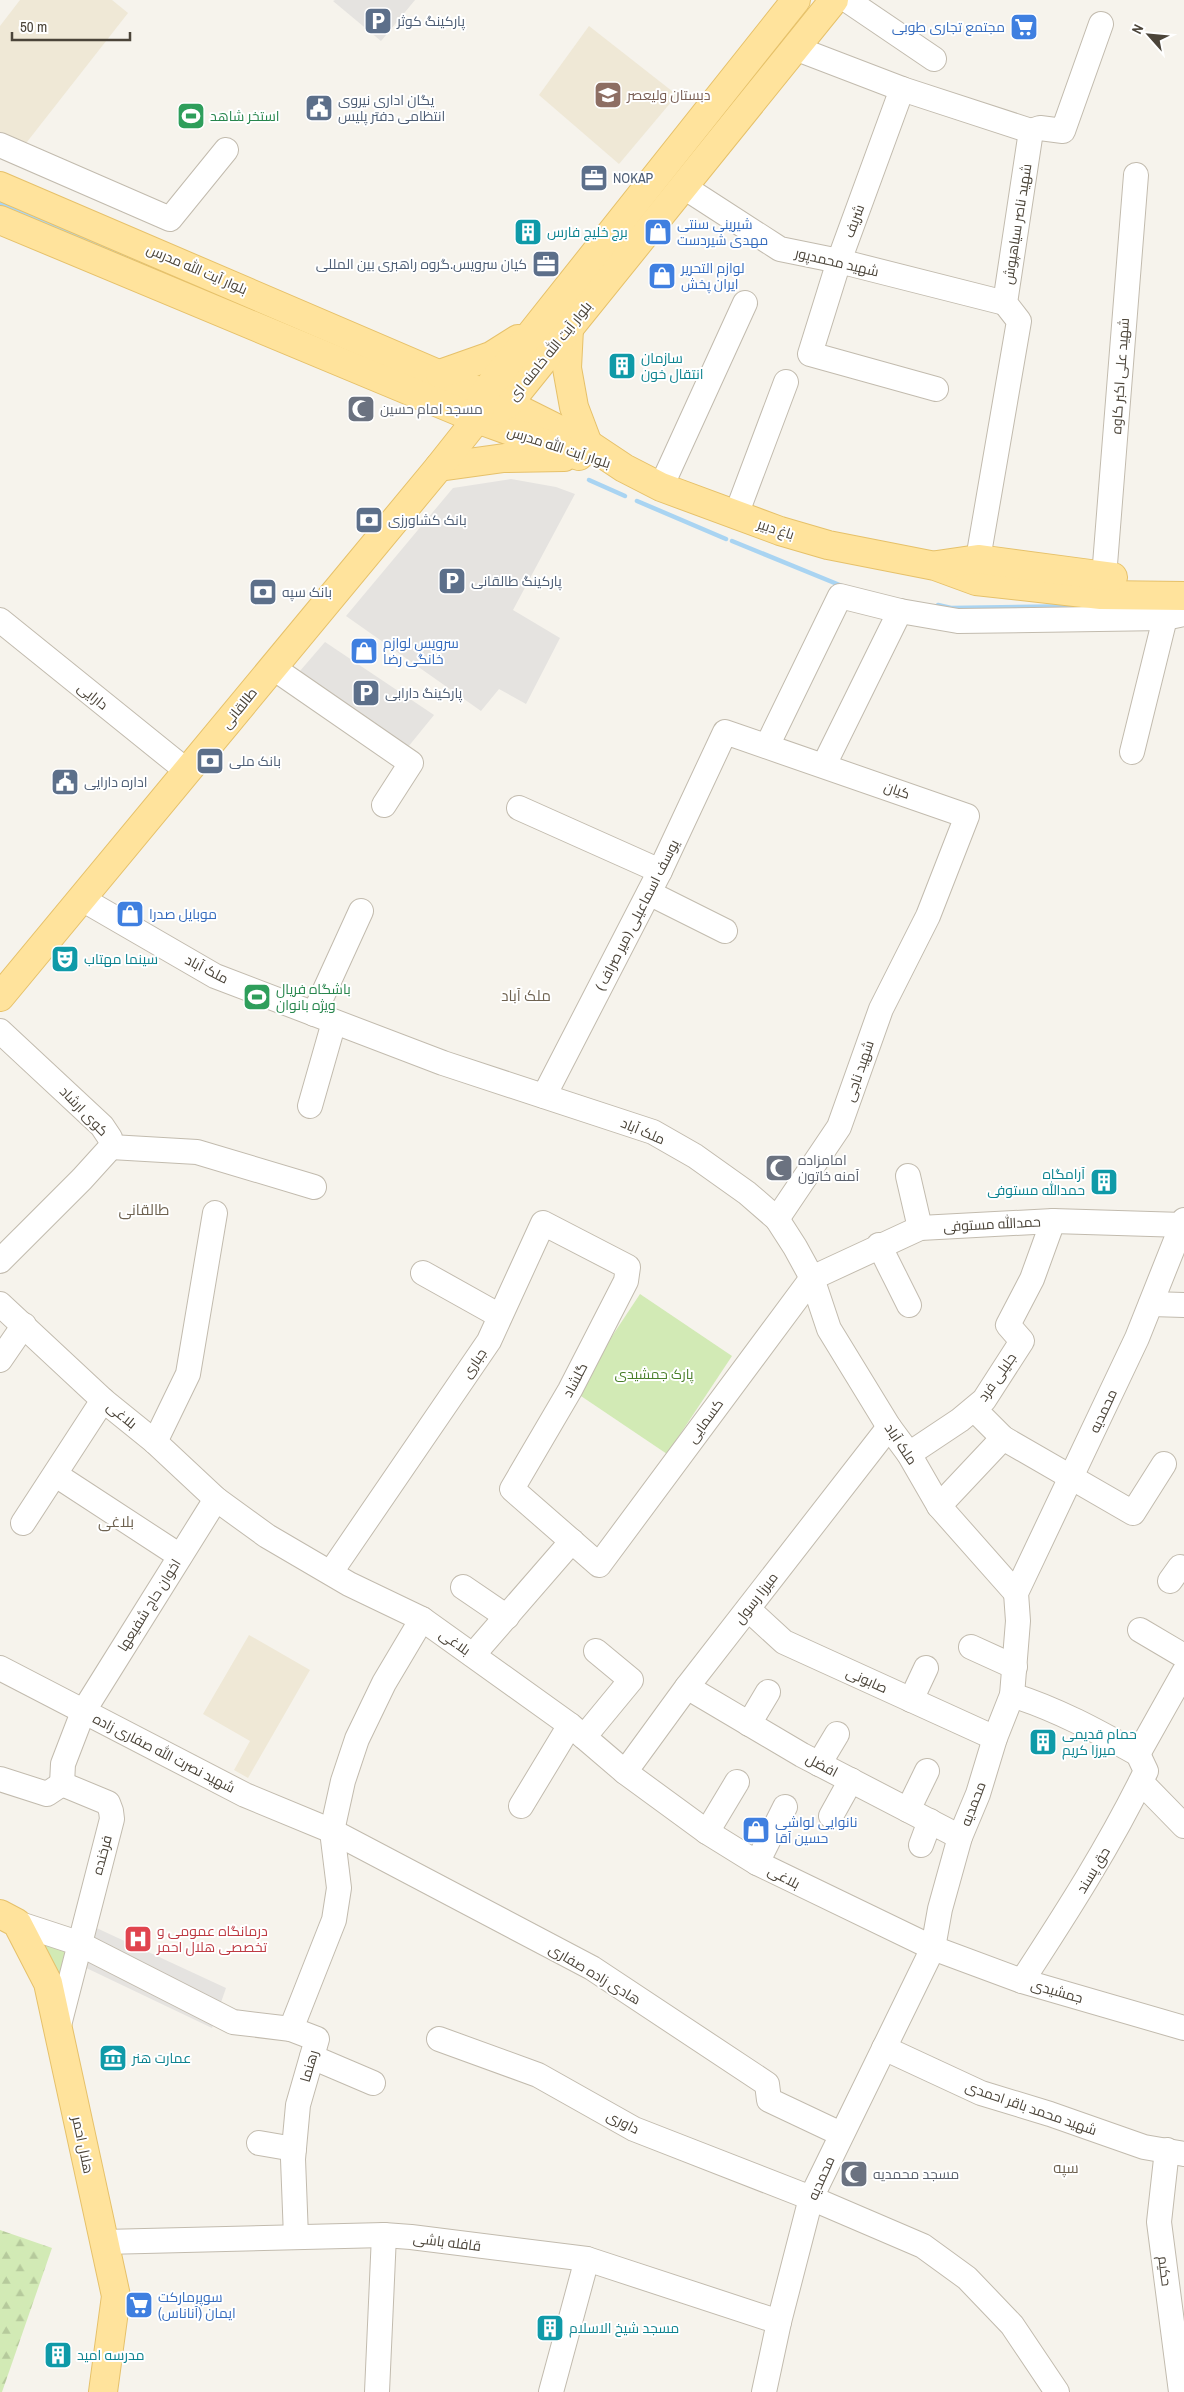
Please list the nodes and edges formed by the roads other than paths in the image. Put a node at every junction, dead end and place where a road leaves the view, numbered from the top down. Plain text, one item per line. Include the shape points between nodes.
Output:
1 (796, 0) edge
2 (834, 0) edge
3 (847, 0) edge
4 (1101, 24) dead end
5 (796, 48) junction
6 (934, 58) dead end
7 (902, 89) junction
8 (1031, 131) junction
9 (0, 145) edge
10 (226, 150) dead end
11 (1136, 175) dead end
12 (0, 186) edge
13 (684, 187) junction
14 (0, 220) edge
15 (839, 261) junction
16 (564, 291) junction
17 (745, 303) dead end
18 (1005, 303) junction
19 (587, 304) junction
20 (536, 327) junction
21 (569, 329) junction
22 (440, 374) junction
23 (786, 382) dead end
24 (936, 389) dead end
25 (484, 393) junction
26 (508, 404) junction
27 (477, 419) junction
28 (585, 450) junction
29 (439, 466) junction
30 (624, 468) joint
31 (661, 487) junction
32 (736, 515) junction
33 (978, 559) junction
34 (935, 566) junction
35 (1104, 577) junction
36 (1184, 580) edge
37 (1184, 596) edge
38 (900, 611) junction
39 (1175, 616) edge
40 (0, 620) edge
41 (272, 667) junction
42 (725, 732) joint
43 (767, 746) junction
44 (1132, 752) dead end
45 (824, 765) junction
46 (187, 771) junction
47 (384, 805) dead end
48 (519, 808) dead end
49 (660, 871) junction
50 (649, 893) junction
51 (82, 899) junction
52 (361, 912) dead end
53 (928, 916) joint
54 (725, 931) dead end
55 (0, 997) edge
56 (324, 1018) junction
57 (0, 1031) edge
58 (544, 1096) junction
59 (310, 1106) dead end
60 (111, 1146) junction
61 (908, 1176) dead end
62 (314, 1187) dead end
63 (215, 1213) dead end
64 (777, 1219) junction
65 (1053, 1221) junction
66 (1183, 1223) edge
67 (920, 1228) junction
68 (879, 1245) junction
69 (0, 1261) edge
70 (628, 1267) joint
71 (423, 1273) dead end
72 (812, 1278) junction
73 (0, 1304) edge
74 (1151, 1304) junction
75 (909, 1305) dead end
76 (1184, 1305) edge
77 (500, 1316) junction
78 (24, 1325) junction
79 (0, 1360) edge
80 (103, 1400) junction
81 (974, 1409) junction
82 (889, 1427) junction
83 (1003, 1438) junction
84 (155, 1442) junction
85 (909, 1454) junction
86 (1164, 1464) dead end
87 (56, 1475) junction
88 (1071, 1478) junction
89 (216, 1499) junction
90 (939, 1506) junction
91 (24, 1523) dead end
92 (572, 1541) junction
93 (180, 1556) junction
94 (331, 1572) junction
95 (463, 1587) dead end
96 (1016, 1593) junction
97 (748, 1609) junction
98 (507, 1617) junction
99 (422, 1619) junction
100 (1140, 1630) dead end
101 (971, 1647) dead end
102 (596, 1651) dead end
103 (473, 1655) junction
104 (1184, 1656) edge
105 (1015, 1667) junction
106 (0, 1668) edge
107 (926, 1668) dead end
108 (1184, 1672) edge
109 (687, 1687) junction
110 (768, 1692) dead end
111 (1012, 1695) junction
112 (1178, 1699) edge
113 (911, 1700) junction
114 (83, 1712) junction
115 (749, 1724) junction
116 (577, 1731) junction
117 (837, 1734) dead end
118 (995, 1738) junction
119 (1138, 1754) junction
120 (819, 1764) junction
121 (927, 1771) dead end
122 (625, 1772) junction
123 (0, 1779) edge
124 (851, 1780) junction
125 (736, 1782) dead end
126 (1141, 1782) junction
127 (62, 1784) junction
128 (522, 1806) dead end
129 (785, 1807) dead end
130 (908, 1810) junction
131 (831, 1816) dead end
132 (930, 1821) junction
133 (1184, 1826) edge
134 (332, 1831) junction
135 (707, 1832) junction
136 (960, 1837) junction
137 (921, 1845) dead end
138 (757, 1863) junction
139 (8, 1919) edge
140 (78, 1943) junction
141 (933, 1948) junction
142 (1022, 1981) junction
143 (1184, 2028) edge
144 (58, 2029) junction
145 (291, 2029) junction
146 (439, 2039) dead end
147 (884, 2048) junction
148 (312, 2057) junction
149 (373, 2083) dead end
150 (841, 2134) junction
151 (259, 2143) dead end
152 (294, 2149) junction
153 (1176, 2152) edge
154 (811, 2198) junction
155 (384, 2235) junction
156 (296, 2237) junction
157 (104, 2242) junction
158 (587, 2259) junction
159 (779, 2322) junction
160 (103, 2392) edge
161 (377, 2392) edge
162 (551, 2392) edge
163 (764, 2392) edge
164 (1057, 2392) edge
165 (1181, 2392) edge

1 - 16 main road, بلوار آیت الله خامنه ای
2 - 5 main road, بلوار آیت الله خامنه ای
3 - 6 street
4 - 8 street via 1063,131 1040,128
5 - 7 street
5 - 13 main road, بلوار آیت الله خامنه ای
7 - 8 street
7 - 15 street, شریف
8 - 18 street, شهید ناصر سیاهپوش
9 - 10 street via 170,219
11 - 35 street, شهید علی اکبر کاوه
12 - 22 main road, بلوار آیت الله مدرس
13 - 15 street, شهید محمدپور via 780,249
13 - 19 main road, بلوار آیت الله خامنه ای
14 - 27 main road, بلوار آیت الله مدرس
15 - 18 street, شهید محمدپور
15 - 24 street, شریف via 810,354
16 - 19 main road via 564,303 568,307 573,309
16 - 20 main road, بلوار آیت الله خامنه ای
17 - 31 street
18 - 33 street, شهید ناصر سیاهپوش via 1019,321
19 - 21 main road, بلوار آیت الله خامنه ای
20 - 22 main road via 491,356
20 - 25 main road, بلوار آیت الله خامنه ای
21 - 26 main road, بلوار آیت الله خامنه ای
21 - 28 main road via 567,368
22 - 25 main road, بلوار آیت الله مدرس
23 - 32 street
25 - 26 main road, بلوار آیت الله مدرس
25 - 27 main road, بلوار آیت الله خامنه ای
26 - 27 main road, بلوار آیت الله خامنه ای
26 - 28 main road, بلوار آیت الله مدرس
27 - 28 main road, بلوار آیت الله مدرس
27 - 29 main road, طالقانی
28 - 29 main road
28 - 30 main road, بلوار آیت الله مدرس
29 - 41 main road, طالقانی
30 - 31 main road, باغ دبیر
31 - 32 main road, باغ دبیر
32 - 34 main road, باغ دبیر via 828,545
33 - 34 main road, باغ دبیر
33 - 35 main road, باغ دبیر
34 - 37 main road, باغ دبیر via 976,581 1101,595
35 - 36 main road, باغ دبیر
38 - 39 street via 958,621
38 - 43 street via 840,596
38 - 45 street
39 - 44 street
40 - 46 street, دارایی
41 - 46 main road, طالقانی
41 - 47 street via 410,763
42 - 43 street, کیان
42 - 49 street, یوسف اسماعیلی (میر صراف )
43 - 45 street, کیان
45 - 53 street, کیان via 967,816
46 - 51 main road, طالقانی
48 - 49 street
49 - 50 street, یوسف اسماعیلی (میر صراف )
50 - 54 street
50 - 58 street, یوسف اسماعیلی (میر صراف )
51 - 55 main road, طالقانی
51 - 56 street, ملک آباد via 215,976
52 - 56 street
53 - 64 street, شهید ناجی via 880,1010 839,1127
56 - 58 street, ملک آباد via 443,1063
56 - 59 street
57 - 60 street, کوی ارشاد via 102,1126
58 - 64 street, ملک آباد via 653,1132 695,1156
60 - 62 street via 197,1152
60 - 69 street, کوی ارشاد
61 - 67 street
63 - 84 street via 188,1374
64 - 72 street, ملک آباد
65 - 66 street, حمدالله مستوفی
65 - 67 street, حمدالله مستوفی
65 - 81 street, جلیلی فرد via 1032,1279 1008,1325 1022,1342 984,1400
66 - 74 street, محمدیه
67 - 68 street, حمدالله مستوفی
68 - 72 street, حمدالله مستوفی
68 - 75 street
70 - 77 street, جباری via 543,1223
70 - 92 street, گلشاد via 626,1281 570,1390 512,1488
71 - 77 street
72 - 82 street, ملک آباد via 829,1329
72 - 92 street, کسمایی via 599,1565
73 - 78 street, بلاغی
74 - 76 street
74 - 88 street, محمدیه
77 - 94 street, جباری via 489,1341
78 - 79 street
78 - 80 street, بلاغی
80 - 84 street, بلاغی
80 - 87 street
81 - 83 street
81 - 85 street, جلیلی فرد
82 - 85 street, ملک آباد
82 - 97 street, میرزا رسول
83 - 88 street
83 - 90 street
84 - 89 street, بلاغی
85 - 90 street, ملک آباد
86 - 88 street via 1133,1513
87 - 91 street
87 - 93 street
88 - 96 street, محمدیه
89 - 93 street, اخوان حاج شفیعها
89 - 94 street, بلاغی via 267,1536
90 - 96 street, ملک آباد
92 - 98 street
93 - 114 street, اخوان حاج شفیعها
94 - 99 street, بلاغی
95 - 98 street
96 - 105 street, محمدیه
97 - 109 street, میرزا رسول
97 - 113 street, صابونی via 784,1642
98 - 103 street
99 - 103 street, بلاغی
99 - 134 street via 384,1683 357,1739 343,1780
100 - 104 street
101 - 105 street
102 - 116 street via 631,1680
103 - 116 street, بلاغی
105 - 111 street, محمدیه
106 - 114 street, شهید نصرت الله صفاری زاده
107 - 113 street
108 - 112 street
109 - 115 street, افضل
109 - 122 street, میرزا رسول
110 - 115 street
111 - 118 street, محمدیه
111 - 119 street via 1058,1712
112 - 119 street
113 - 118 street, صابونی
114 - 127 street via 63,1764
114 - 134 street, شهید نصرت الله صفاری زاده via 245,1795
115 - 120 street, افضل
116 - 122 street, بلاغی
116 - 128 street
117 - 120 street
118 - 136 street, محمدیه via 978,1794
119 - 126 street, حق پسند via 1146,1771
120 - 124 street, افضل
121 - 130 street
122 - 135 street, بلاغی
123 - 127 street via 47,1794
124 - 130 street, افضل
124 - 131 street
125 - 135 street
126 - 133 street
126 - 142 street, حق پسند via 1087,1882
127 - 140 street, فرخنده via 108,1803 112,1811
129 - 138 street
130 - 132 street, افضل
132 - 136 street, افضل
132 - 137 street
134 - 145 street via 339,1888 334,1920
134 - 150 street, هادی زاده صفاری via 592,1968 767,2084 769,2100
135 - 138 street, بلاغی
136 - 141 street, محمدیه
138 - 141 street, بلاغی
139 - 140 street
139 - 144 main road, هلال احمر via 48,1983
140 - 144 street, فرخنده
140 - 145 street via 233,2022
141 - 142 street, جمشیدی
141 - 147 street, محمدیه
142 - 143 street, جمشیدی
144 - 157 main road, هلال احمر
145 - 148 street, رهنما via 317,2039
146 - 154 street, داوری via 538,2076 634,2129
147 - 150 street, محمدیه
147 - 153 street, شهید محمد باقر احمدی via 981,2093 1144,2147
148 - 149 street
148 - 152 street, رهنما via 298,2105
150 - 154 street, محمدیه
151 - 152 street
152 - 156 street, رهنما
153 - 165 street, حکیم via 1158,2222
154 - 159 street, محمدیه
154 - 164 street, داوری via 923,2246 966,2278 1012,2325
155 - 156 street, قافله باشی
155 - 158 street, قافله باشی
155 - 161 street
156 - 157 street, قافله باشی
157 - 160 main road, هلال احمر via 116,2296
158 - 159 street, قافله باشی
158 - 162 street
159 - 163 street, محمدیه

